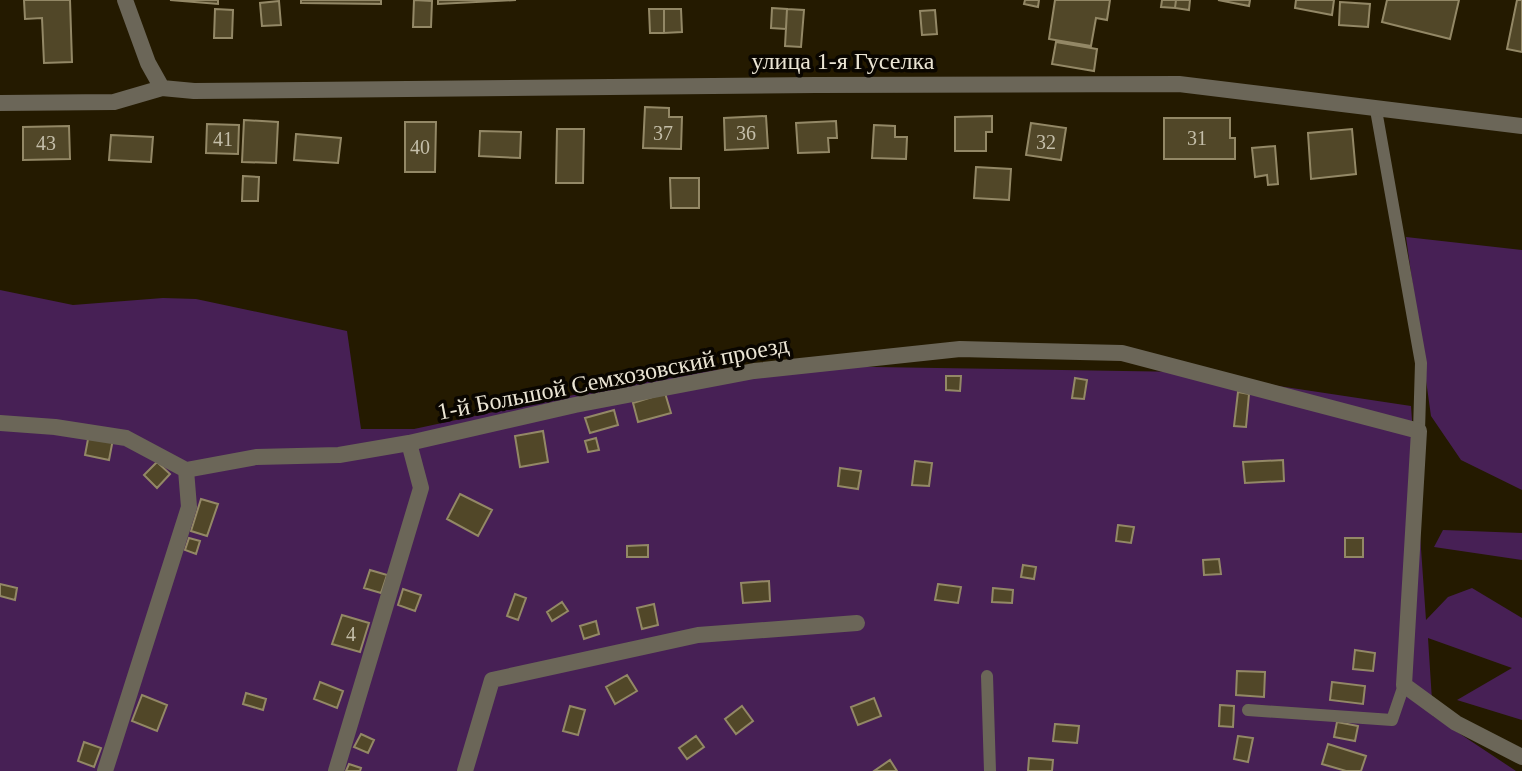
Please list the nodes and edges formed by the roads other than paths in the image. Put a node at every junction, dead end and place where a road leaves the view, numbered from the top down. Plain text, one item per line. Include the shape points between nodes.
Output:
1 (125, 0) edge
2 (162, 88) junction
3 (0, 103) edge
4 (1376, 110) junction
5 (1522, 126) edge
6 (0, 423) edge
7 (1419, 431) junction
8 (409, 443) junction
9 (186, 470) junction
10 (857, 623) dead end
11 (987, 676) dead end
12 (1404, 685) junction
13 (1248, 710) dead end
14 (1522, 757) edge
15 (105, 771) edge
16 (336, 771) edge
17 (465, 771) edge
18 (990, 771) edge

1 - 2 street
2 - 3 street, улица 1-я Гуселка via 114,102
2 - 4 street, улица 1-я Гуселка via 1179,84
4 - 5 street, улица 1-я Гуселка
4 - 7 lane via 1421,363
6 - 9 street via 126,438
7 - 8 street, 1-й Большой Семхозовский проезд via 1122,353 960,349 754,371
7 - 12 street
8 - 9 street, 1-й Большой Семхозовский проезд via 339,455 256,457
8 - 16 street via 421,488
9 - 15 street via 189,507
10 - 17 street via 698,635 492,680
11 - 18 lane
12 - 13 lane via 1392,720
12 - 14 street via 1456,723

